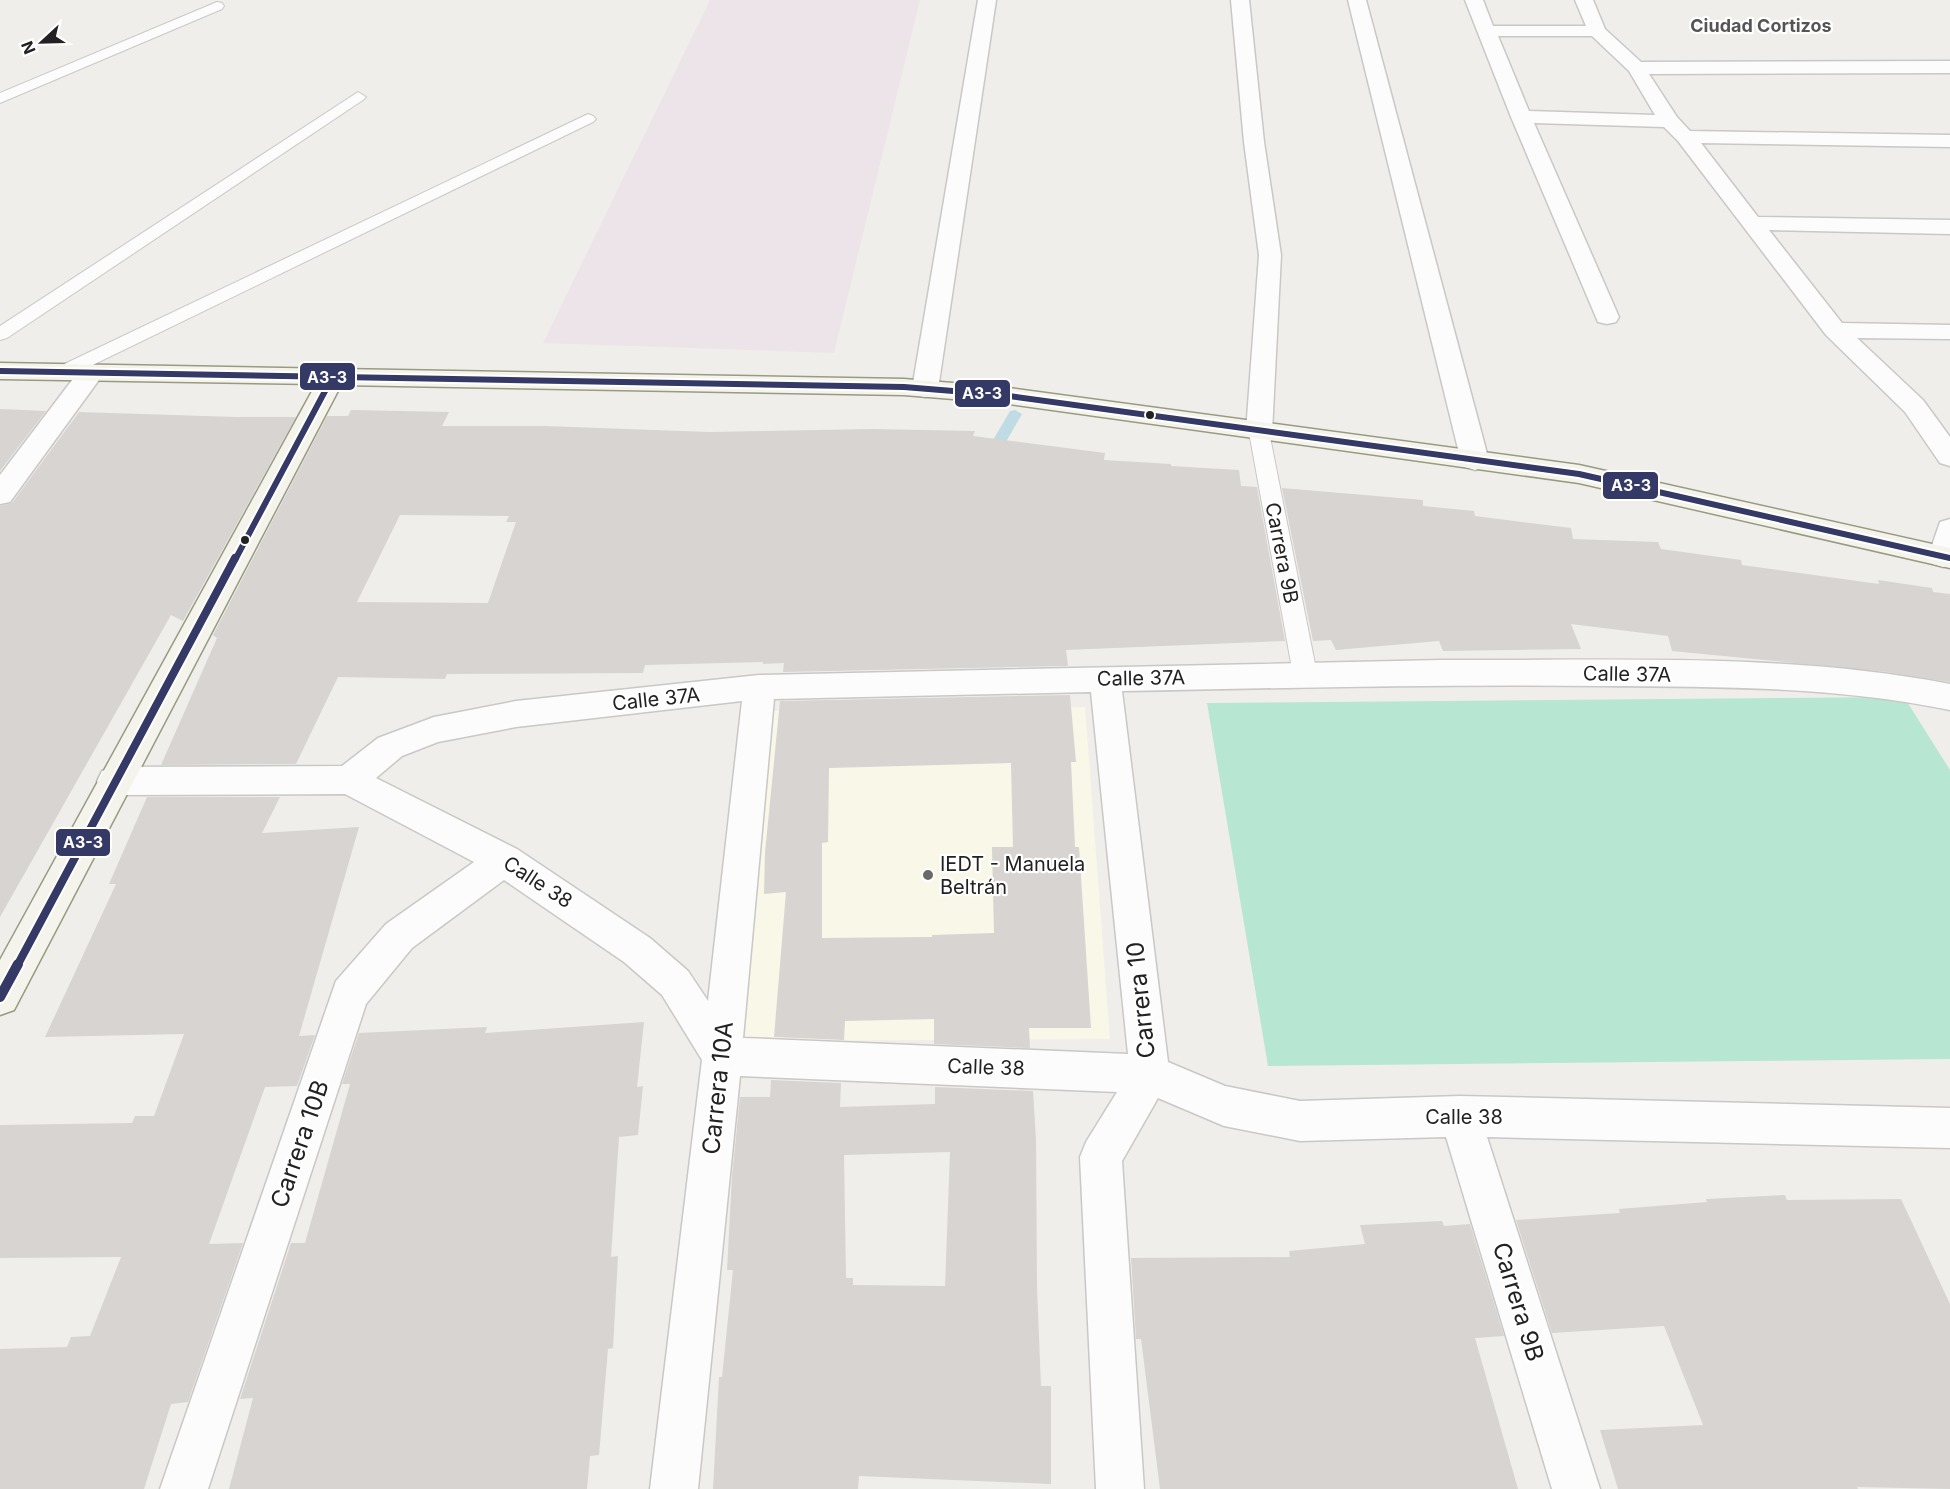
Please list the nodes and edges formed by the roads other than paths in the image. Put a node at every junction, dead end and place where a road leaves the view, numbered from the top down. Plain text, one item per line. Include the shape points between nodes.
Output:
1 (987, 0) edge
2 (1240, 0) edge
3 (1357, 0) edge
4 (1474, 0) edge
5 (1584, 0) edge
6 (217, 6) dead end
7 (1485, 31) junction
8 (1597, 31) junction
9 (1950, 67) edge
10 (1636, 68) junction
11 (358, 97) dead end
12 (0, 98) edge
13 (1521, 117) junction
14 (588, 118) dead end
15 (1677, 129) junction
16 (1950, 141) edge
17 (1751, 223) junction
18 (1950, 227) edge
19 (1608, 317) dead end
20 (1835, 330) junction
21 (1950, 332) edge
22 (0, 334) edge
23 (0, 371) edge
24 (63, 372) junction
25 (91, 373) junction
26 (332, 378) junction
27 (925, 389) junction
28 (1259, 432) junction
29 (1950, 457) edge
30 (1475, 460) junction
31 (0, 495) edge
32 (1950, 529) edge
33 (1946, 558) edge
34 (1305, 674) junction
35 (1105, 679) junction
36 (759, 687) junction
37 (1950, 698) edge
38 (349, 780) junction
39 (114, 781) junction
40 (504, 860) junction
41 (0, 997) edge
42 (722, 1056) junction
43 (1150, 1074) junction
44 (1460, 1116) junction
45 (1950, 1128) edge
46 (184, 1489) edge
47 (674, 1489) edge
48 (1120, 1489) edge
49 (1576, 1489) edge

1 - 27 street
2 - 28 street via 1270,255
3 - 30 street
4 - 7 street
5 - 8 street
6 - 12 lane
7 - 8 street
7 - 13 street
8 - 10 street
9 - 10 street
10 - 15 street
11 - 22 lane
13 - 15 street
13 - 19 street
14 - 24 lane
15 - 16 street
15 - 17 street
17 - 18 street
17 - 20 street
20 - 21 street
20 - 29 street via 1914,406
23 - 24 main road
24 - 25 main road
25 - 26 main road
25 - 31 street
26 - 27 main road
26 - 39 main road
27 - 28 main road via 1002,395
28 - 30 main road
28 - 34 lane, Carrera 9B
30 - 33 main road via 1579,474
32 - 33 street
34 - 35 street, Calle 37A
34 - 37 street, Calle 37A via 1771,675 1894,686
35 - 36 street, Calle 37A
35 - 43 street, Carrera 10
36 - 38 street, Calle 37A via 516,714 434,730 390,747
36 - 42 street, Carrera 10A
38 - 39 street, Calle 38
38 - 40 street, Calle 38
39 - 41 main road
40 - 42 street, Calle 38 via 637,950 675,983
40 - 46 street, Carrera 10B via 399,936 350,994
42 - 43 street, Calle 38
42 - 47 street, Carrera 10A
43 - 44 street, Calle 38 via 1224,1106 1300,1120
43 - 48 street, Carrera 10 via 1101,1157
44 - 45 street, Calle 38
44 - 49 street, Carrera 9B

